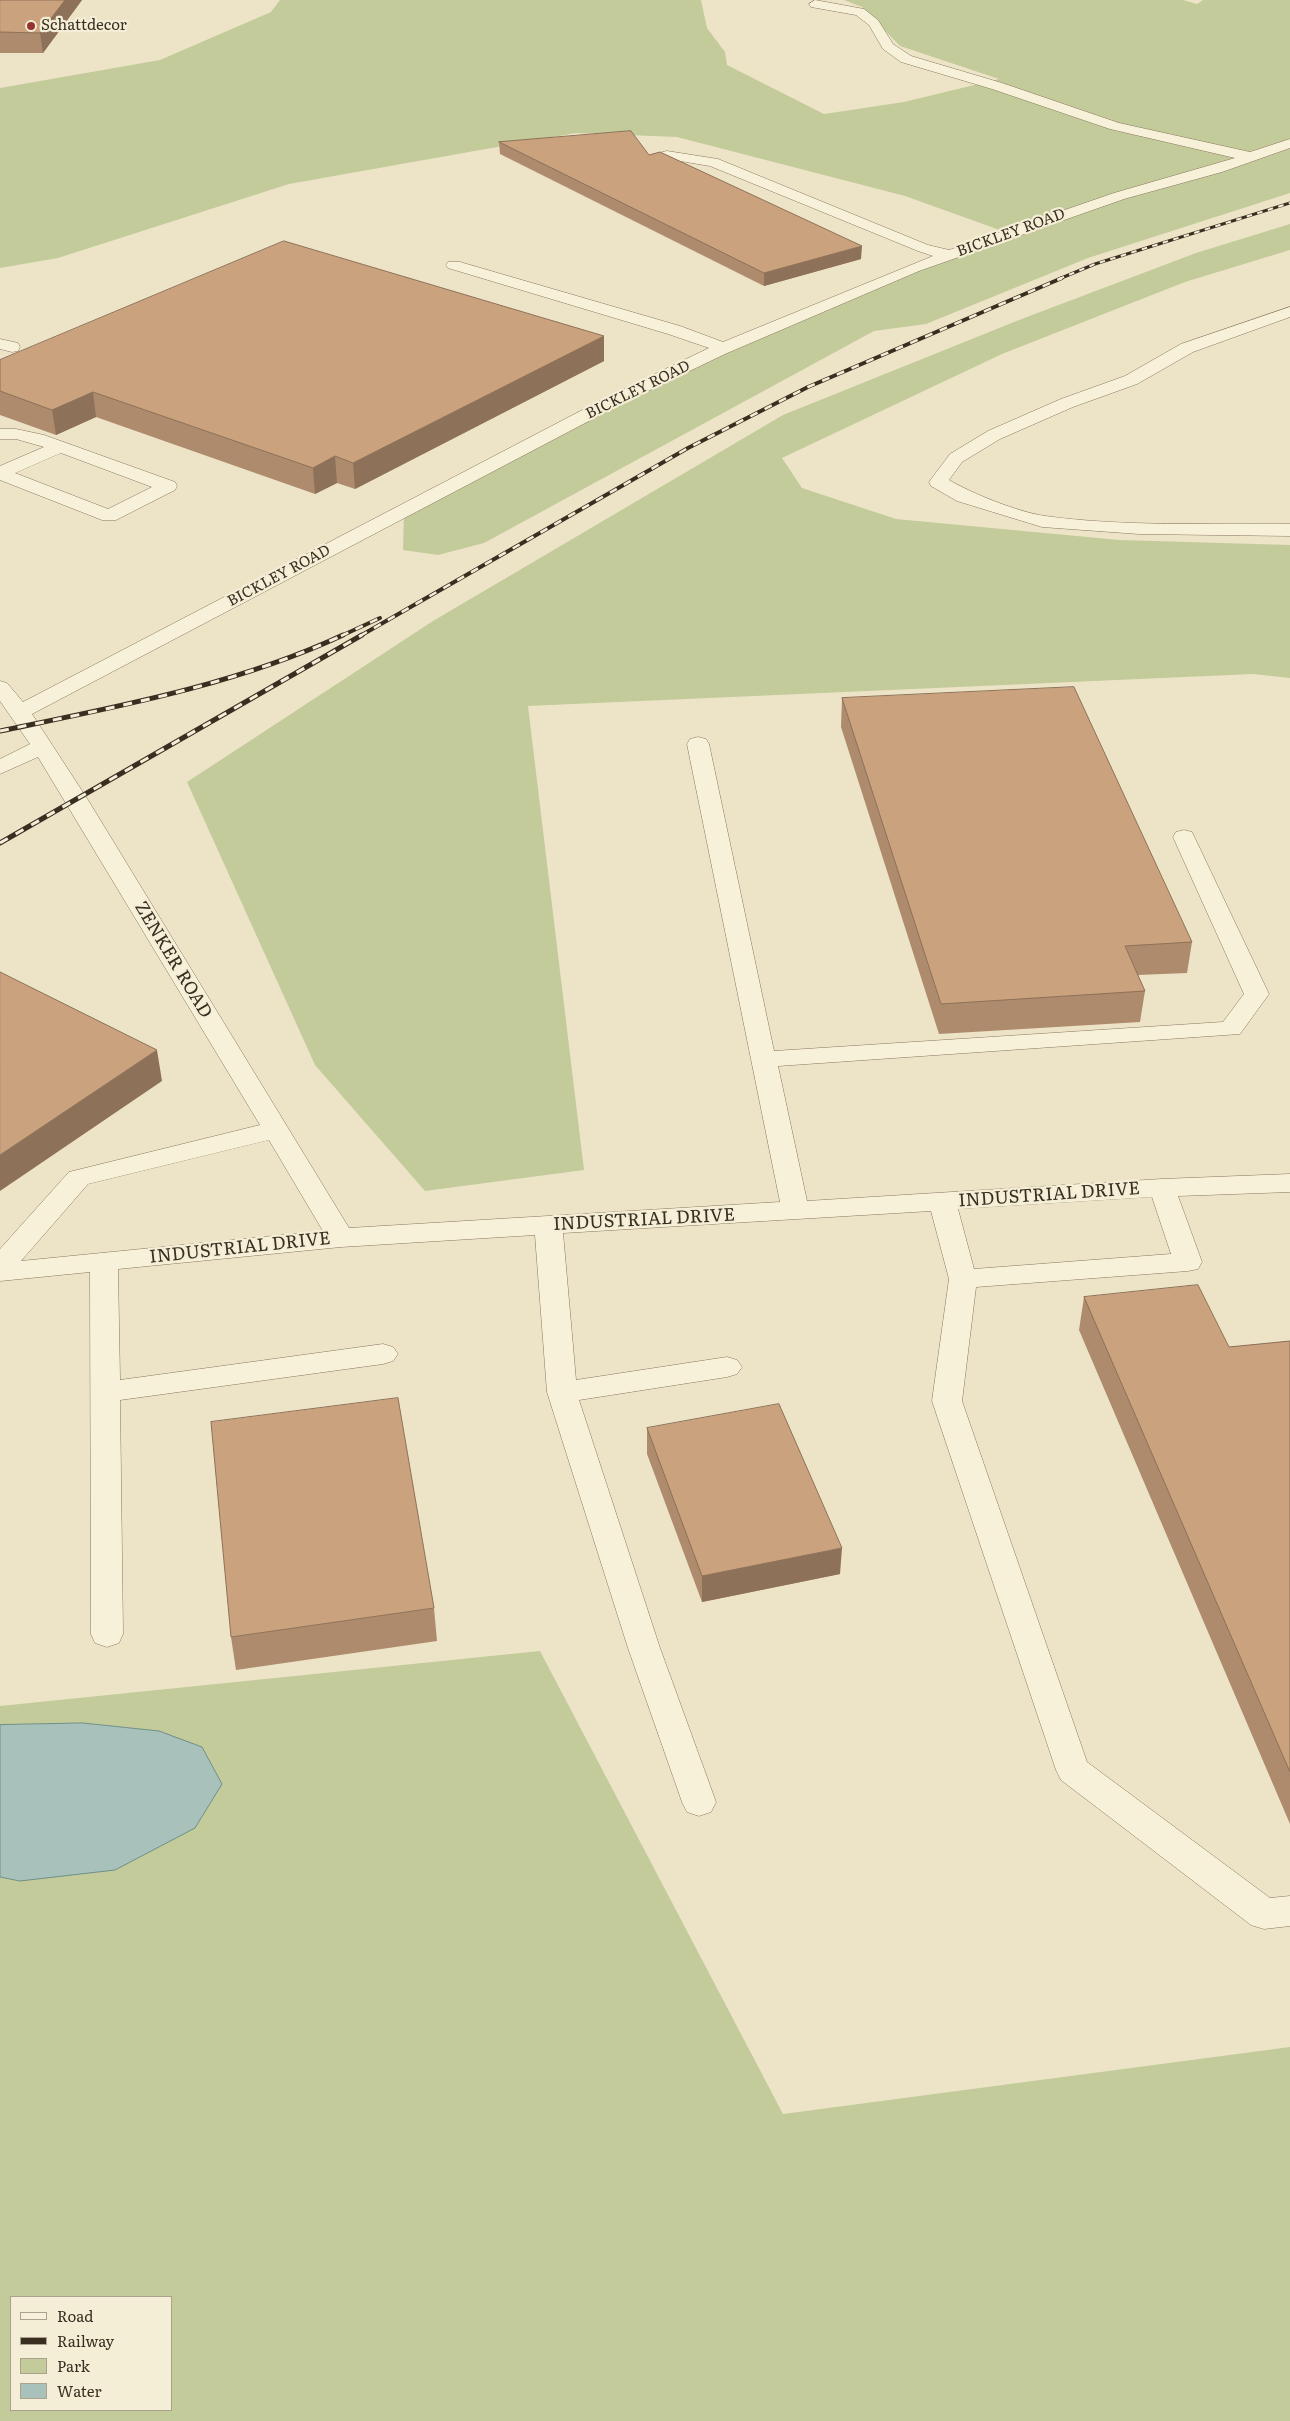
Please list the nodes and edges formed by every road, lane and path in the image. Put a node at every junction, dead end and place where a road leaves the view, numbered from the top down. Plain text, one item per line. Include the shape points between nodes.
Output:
1 (815, 4) dead end
2 (1290, 144) edge
3 (667, 155) edge
4 (1250, 157) junction
5 (948, 256) junction
6 (454, 265) dead end
7 (1290, 312) edge
8 (724, 348) junction
9 (0, 434) edge
10 (60, 447) junction
11 (0, 474) edge
12 (1290, 530) edge
13 (0, 687) edge
14 (20, 712) junction
15 (698, 744) dead end
16 (42, 746) junction
17 (0, 767) edge
18 (1184, 836) dead end
19 (763, 1059) junction
20 (276, 1130) junction
21 (1290, 1183) edge
22 (1162, 1188) junction
23 (942, 1202) junction
24 (794, 1211) junction
25 (548, 1226) junction
26 (341, 1238) junction
27 (104, 1262) junction
28 (0, 1267) edge
29 (0, 1272) edge
30 (963, 1279) junction
31 (383, 1354) dead end
32 (727, 1367) dead end
33 (104, 1392) junction
34 (562, 1392) junction
35 (107, 1634) dead end
36 (699, 1802) dead end
37 (1290, 1911) edge

1 - 4 street via 860,12 874,23 888,46 906,59 1115,126
2 - 4 street, BICKLEY ROAD
3 - 5 street via 714,162
4 - 5 street, BICKLEY ROAD via 1118,196
5 - 8 street, BICKLEY ROAD
6 - 8 street via 674,330
7 - 12 street via 1187,348 1131,380 994,435 956,458 938,482 964,497 1042,521 1140,528
8 - 14 street, BICKLEY ROAD via 619,398
9 - 10 street via 16,434
10 - 11 street
10 - 11 street via 168,486 109,516
13 - 14 street, ZENKER ROAD
14 - 16 street, ZENKER ROAD
15 - 19 street
16 - 17 street
16 - 20 street, ZENKER ROAD
18 - 19 street via 1256,994 1231,1029
19 - 24 street
20 - 26 street, ZENKER ROAD
20 - 28 street via 79,1178
21 - 22 street, INDUSTRIAL DRIVE
22 - 23 street, INDUSTRIAL DRIVE
22 - 30 street via 1188,1262
23 - 24 street, INDUSTRIAL DRIVE
23 - 30 street
24 - 25 street, INDUSTRIAL DRIVE
25 - 26 street, INDUSTRIAL DRIVE
25 - 34 street
26 - 27 street, INDUSTRIAL DRIVE
27 - 29 street, INDUSTRIAL DRIVE
27 - 33 street
30 - 37 street via 947,1401 1073,1770 1264,1914
31 - 33 street
32 - 34 street
33 - 35 street
34 - 36 street via 644,1648

